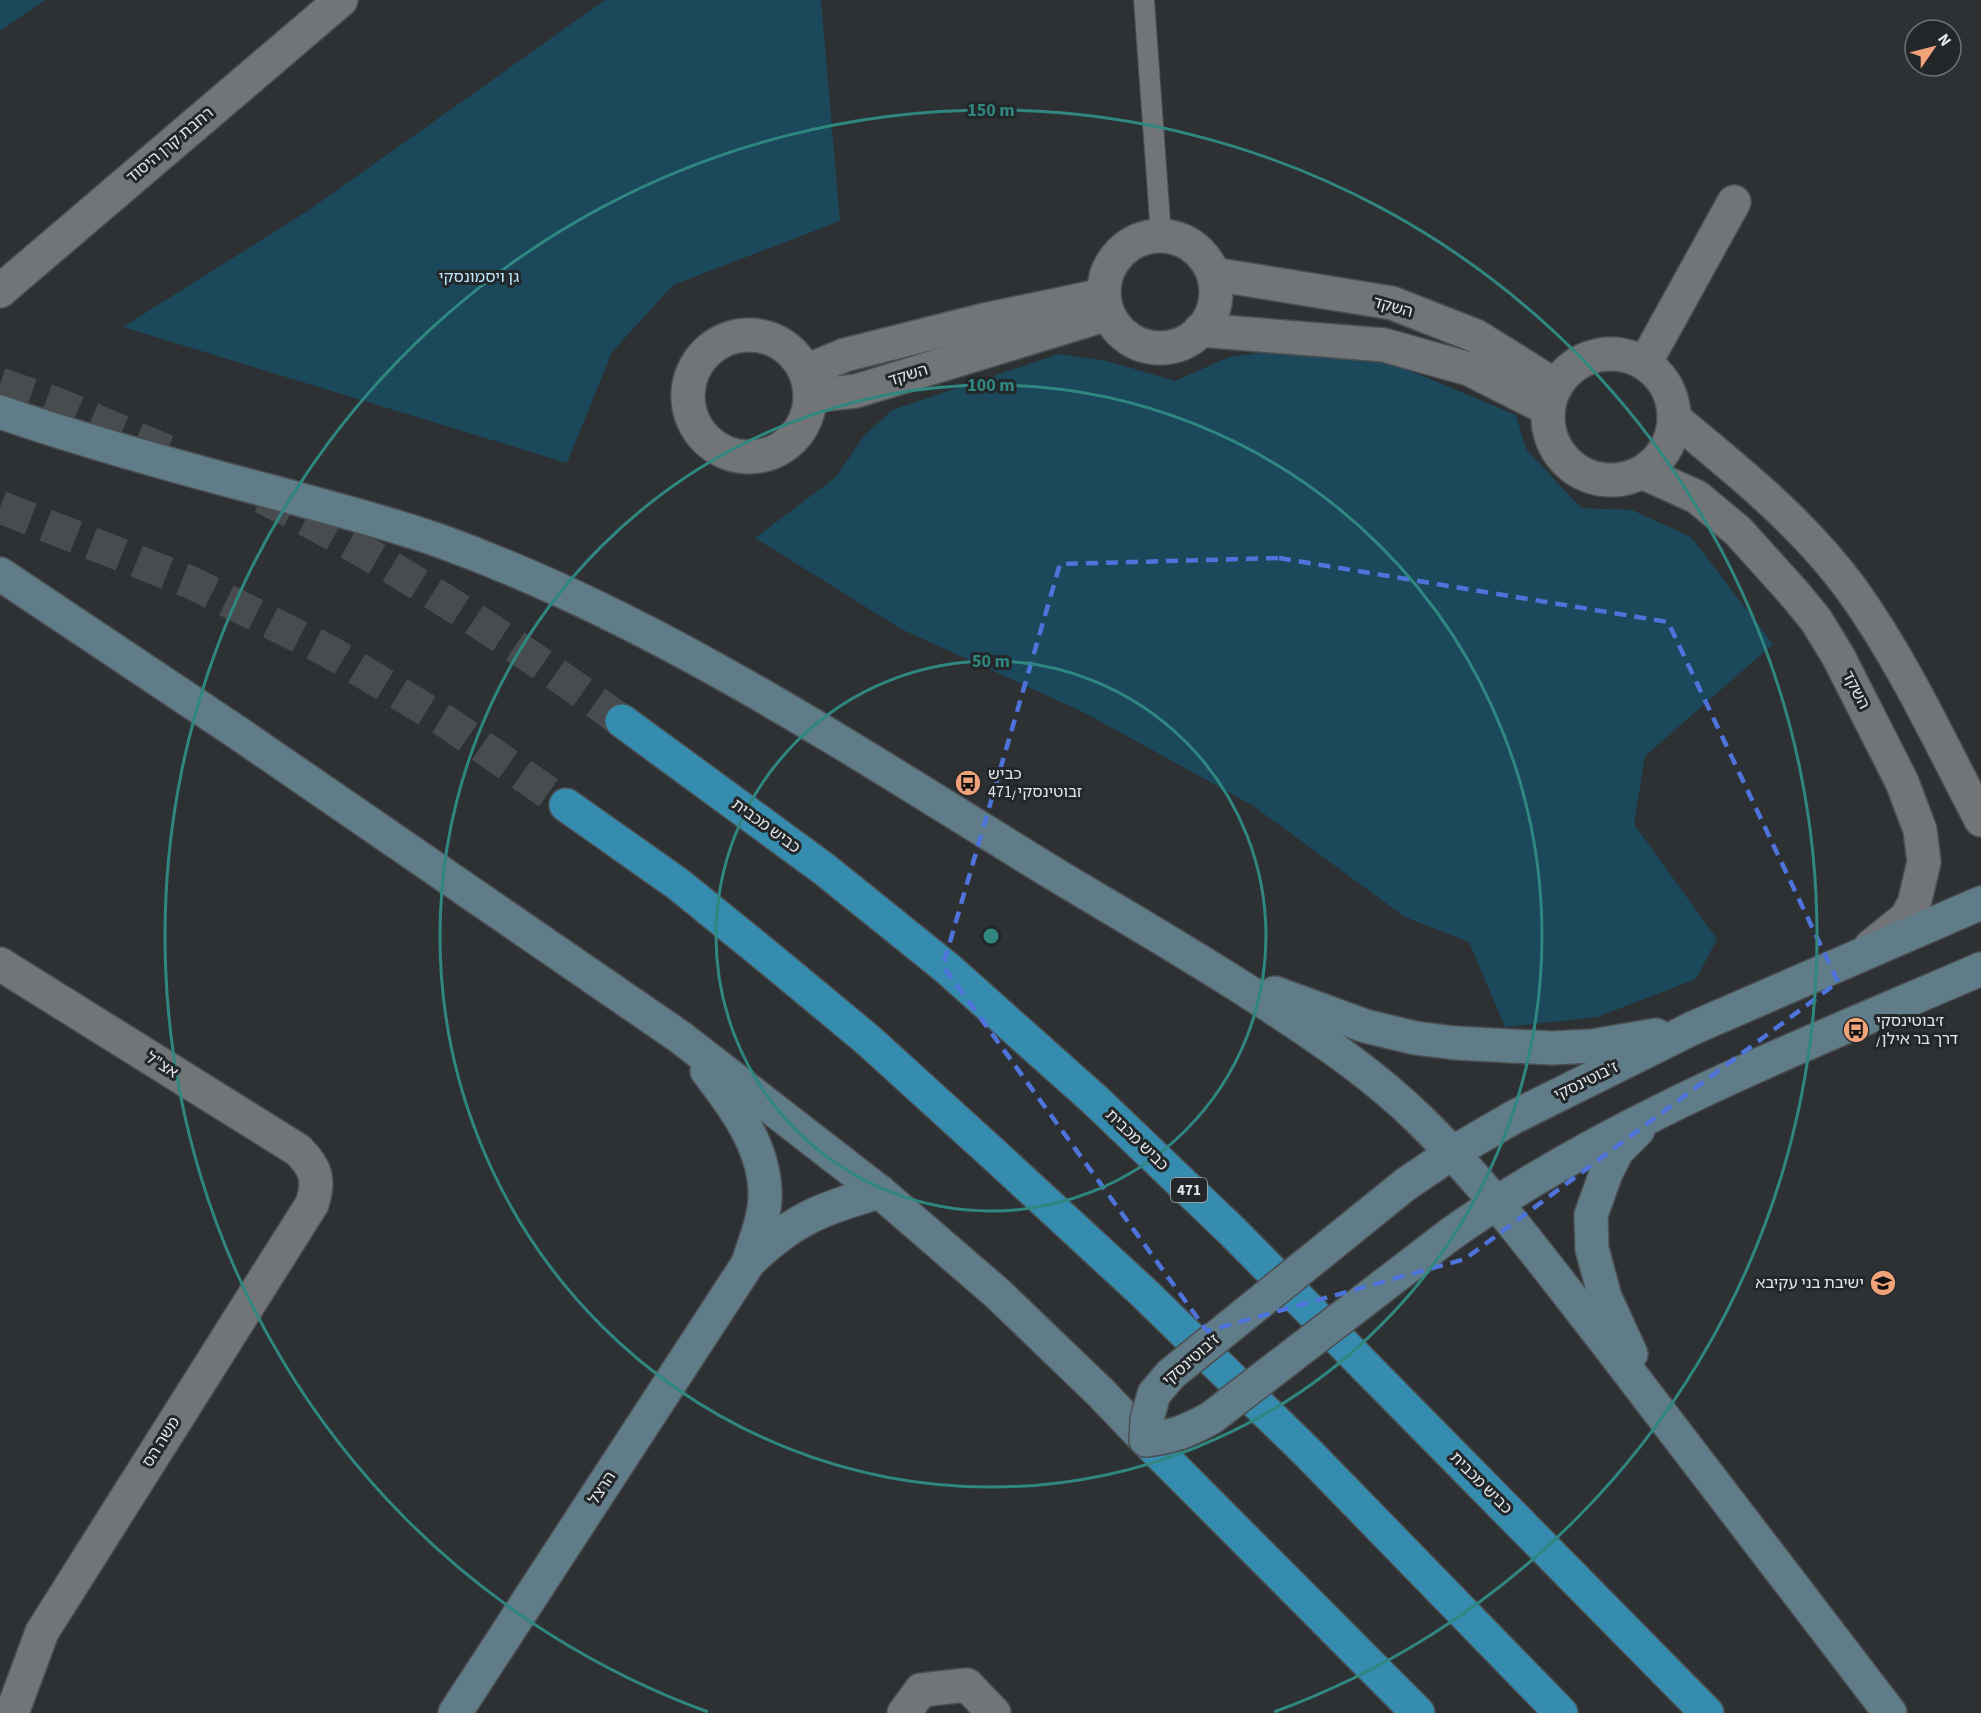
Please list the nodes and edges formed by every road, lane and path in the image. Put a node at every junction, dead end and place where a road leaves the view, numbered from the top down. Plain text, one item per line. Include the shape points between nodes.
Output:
1 (341, 0) edge
2 (1144, 0) edge
3 (1734, 201) dead end
4 (1161, 235) junction
5 (1213, 274) junction
6 (0, 291) edge
7 (1106, 305) junction
8 (1200, 330) junction
9 (1646, 363) junction
10 (808, 383) dead end
11 (1552, 398) junction
12 (0, 412) edge
13 (1675, 419) junction
14 (1644, 473) junction
15 (0, 574) edge
16 (622, 721) tunnel mouth
17 (566, 805) tunnel mouth
18 (1981, 820) edge
19 (1981, 903) edge
20 (1856, 957) junction
21 (0, 964) edge
22 (1981, 969) edge
23 (1221, 973) junction
24 (1693, 1028) junction
25 (680, 1037) junction
26 (1650, 1118) junction
27 (1452, 1153) junction
28 (315, 1176) joint
29 (880, 1192) junction
30 (1496, 1202) junction
31 (748, 1262) junction
32 (1667, 1422) junction
33 (1146, 1440) junction
34 (12, 1713) edge
35 (455, 1713) edge
36 (904, 1713) edge
37 (994, 1713) edge
38 (1418, 1713) edge
39 (1561, 1713) edge
40 (1707, 1713) edge
41 (1890, 1713) edge

1 - 6 street, רחבת קרן היסוד
2 - 4 lane
3 - 9 street
4 - 5 street via 1189,244 1204,257
4 - 7 street via 1141,238 1124,247 1111,262 1104,281
5 - 8 street via 1216,294 1212,314
5 - 11 street, השקד via 1392,303 1476,336
7 - 8 street via 1119,331 1146,346 1166,348 1185,342
7 - 10 street, השקד via 856,391
8 - 11 street via 1384,345
9 - 11 street via 1626,355 1605,354 1585,359 1568,370
9 - 13 street via 1662,378 1672,397
11 - 14 street via 1548,426 1554,446 1566,462 1582,474 1602,481 1624,480
12 - 23 main road via 374,519 580,597 736,681
13 - 14 street via 1671,440 1660,459
13 - 18 street via 1804,532 1851,589 1901,667
14 - 20 street, השקד via 1696,497 1738,531 1793,592 1838,656 1902,782 1920,830 1924,862 1920,885 1906,918
15 - 25 main road
16 - 40 highway, כביש מכבית / 471 via 833,876 947,968 1095,1100 1233,1232
17 - 39 highway via 678,884 774,962 868,1040 1001,1161 1307,1452
19 - 20 main road, ז'בוטינסקי
20 - 24 main road, ז'בוטינסקי
21 - 28 street, אצ"ל via 298,1150 311,1163
22 - 26 main road via 1777,1057
23 - 24 main road via 1365,1026 1455,1043 1592,1046
23 - 27 main road via 1338,1050 1391,1093
24 - 27 main road, ז'בוטינסקי via 1514,1117
25 - 29 main road
25 - 31 main road via 751,1136 763,1170 762,1221
26 - 30 main road
26 - 32 main road via 1617,1151 1606,1173 1591,1215 1592,1249 1605,1297
27 - 30 main road
27 - 33 main road, ז'בוטינסקי, bridge via 1406,1184 1171,1374 1154,1394
28 - 34 street, משה הס via 317,1190 312,1204 42,1632
29 - 31 main road via 837,1204 794,1224
29 - 33 main road via 998,1294
30 - 32 main road
30 - 33 main road, bridge via 1211,1418 1170,1437
31 - 35 main road, הרצל
32 - 41 main road
33 - 38 highway
36 - 37 street via 921,1690 967,1685

